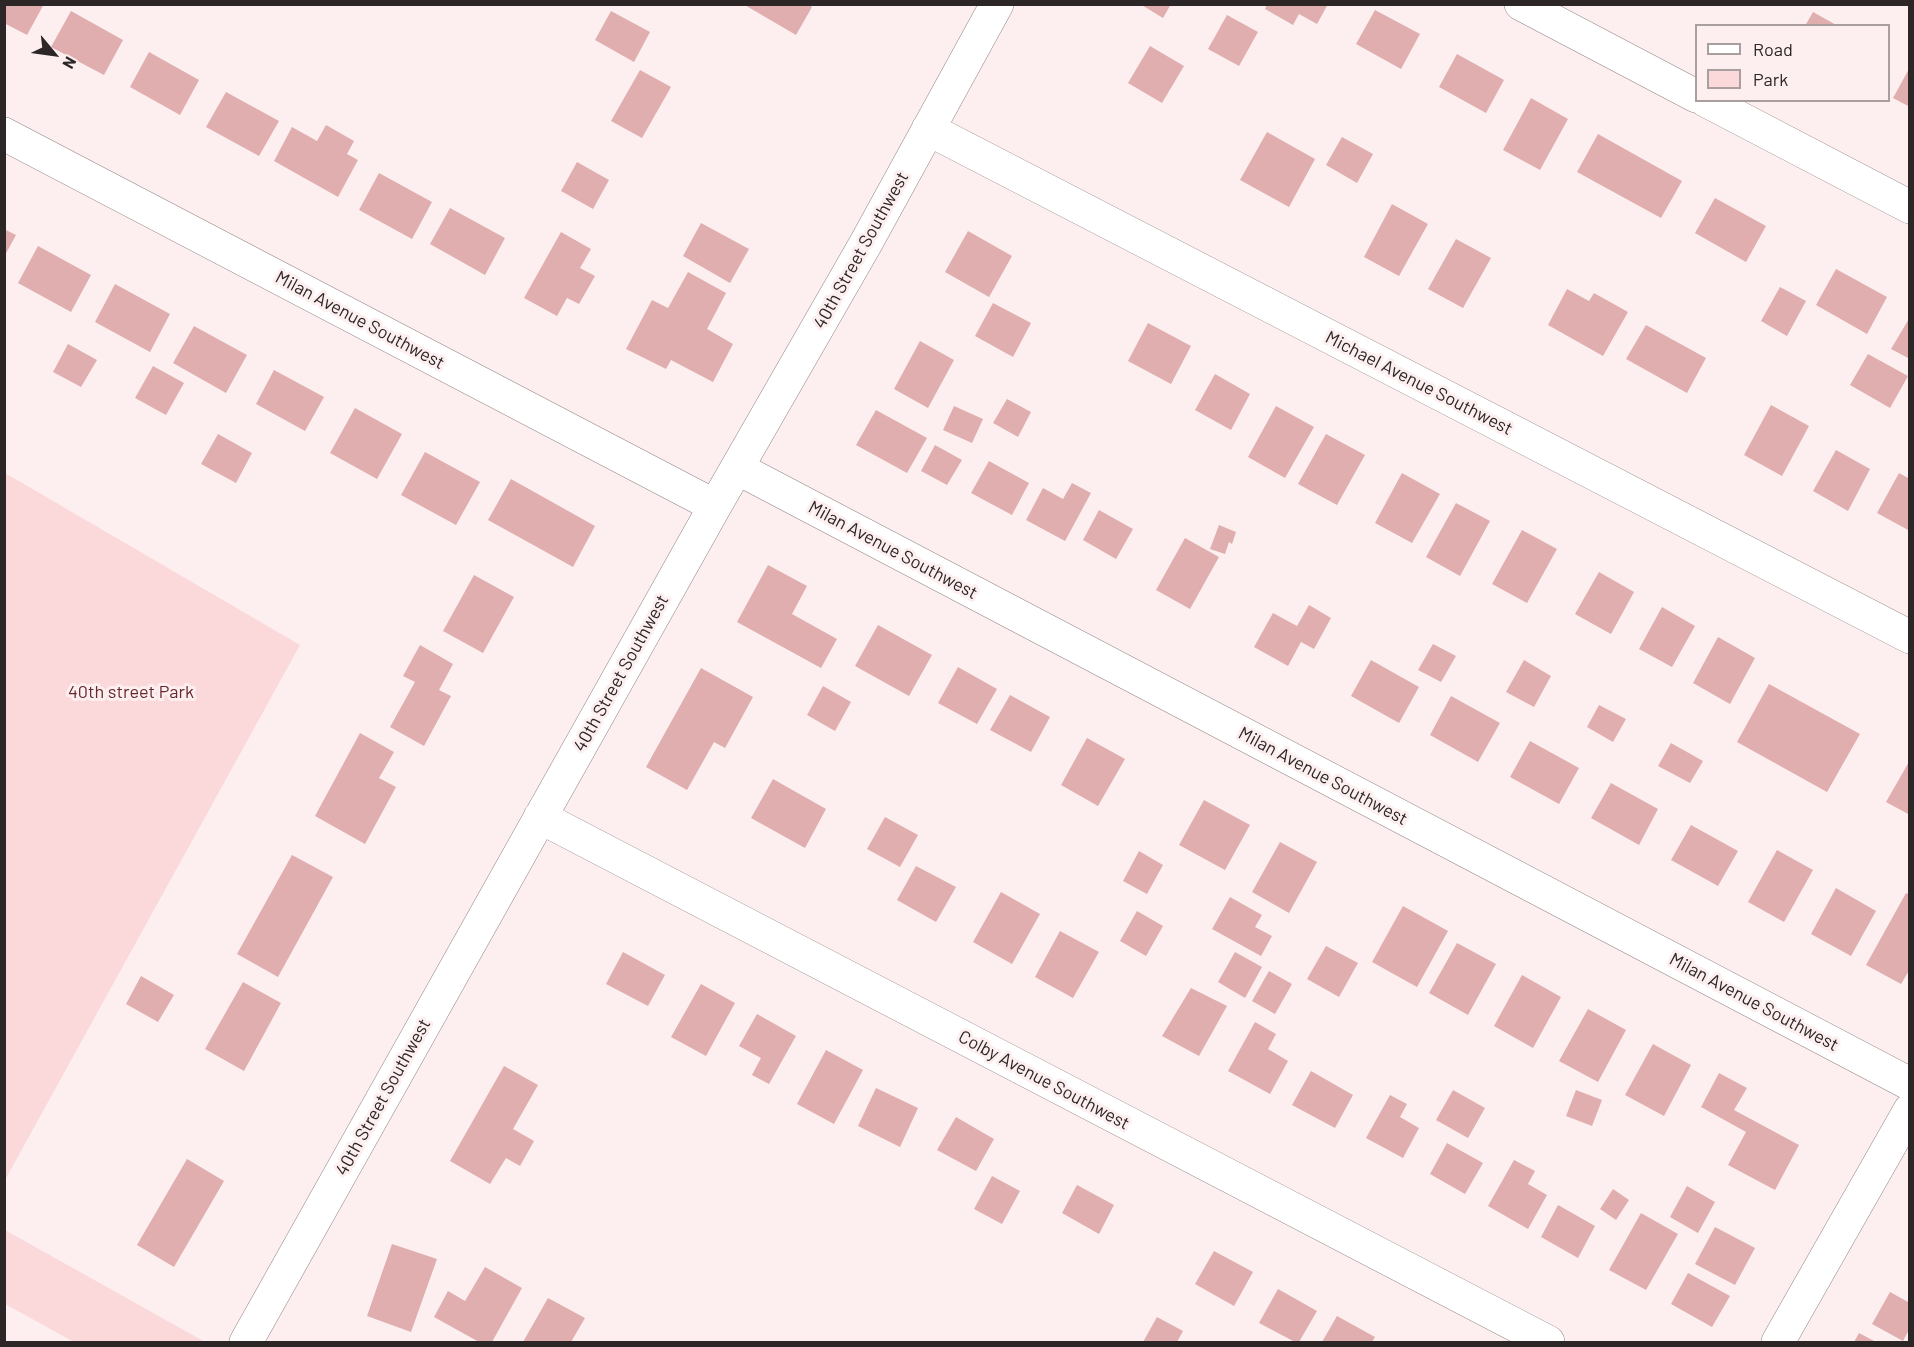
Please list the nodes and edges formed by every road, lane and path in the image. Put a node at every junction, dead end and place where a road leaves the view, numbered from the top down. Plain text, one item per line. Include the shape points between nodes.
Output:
1 (997, 4) edge
2 (1521, 4) edge
3 (1695, 95) edge
4 (1709, 102) edge
5 (928, 129) junction
6 (4, 134) edge
7 (1910, 207) edge
8 (737, 468) junction
9 (715, 506) junction
10 (1910, 637) edge
11 (540, 817) junction
12 (1910, 1084) edge
13 (1910, 1110) edge
14 (252, 1340) edge
15 (1548, 1342) edge
16 (1778, 1342) edge

1 - 5 street, 40th Street Southwest
2 - 3 street
4 - 7 street
5 - 8 street, 40th Street Southwest
5 - 10 street, Michael Avenue Southwest
6 - 9 street, Milan Avenue Southwest
8 - 9 street, 40th Street Southwest
8 - 12 street, Milan Avenue Southwest
9 - 11 street, 40th Street Southwest
11 - 14 street, 40th Street Southwest
11 - 15 street, Colby Avenue Southwest
13 - 16 street

